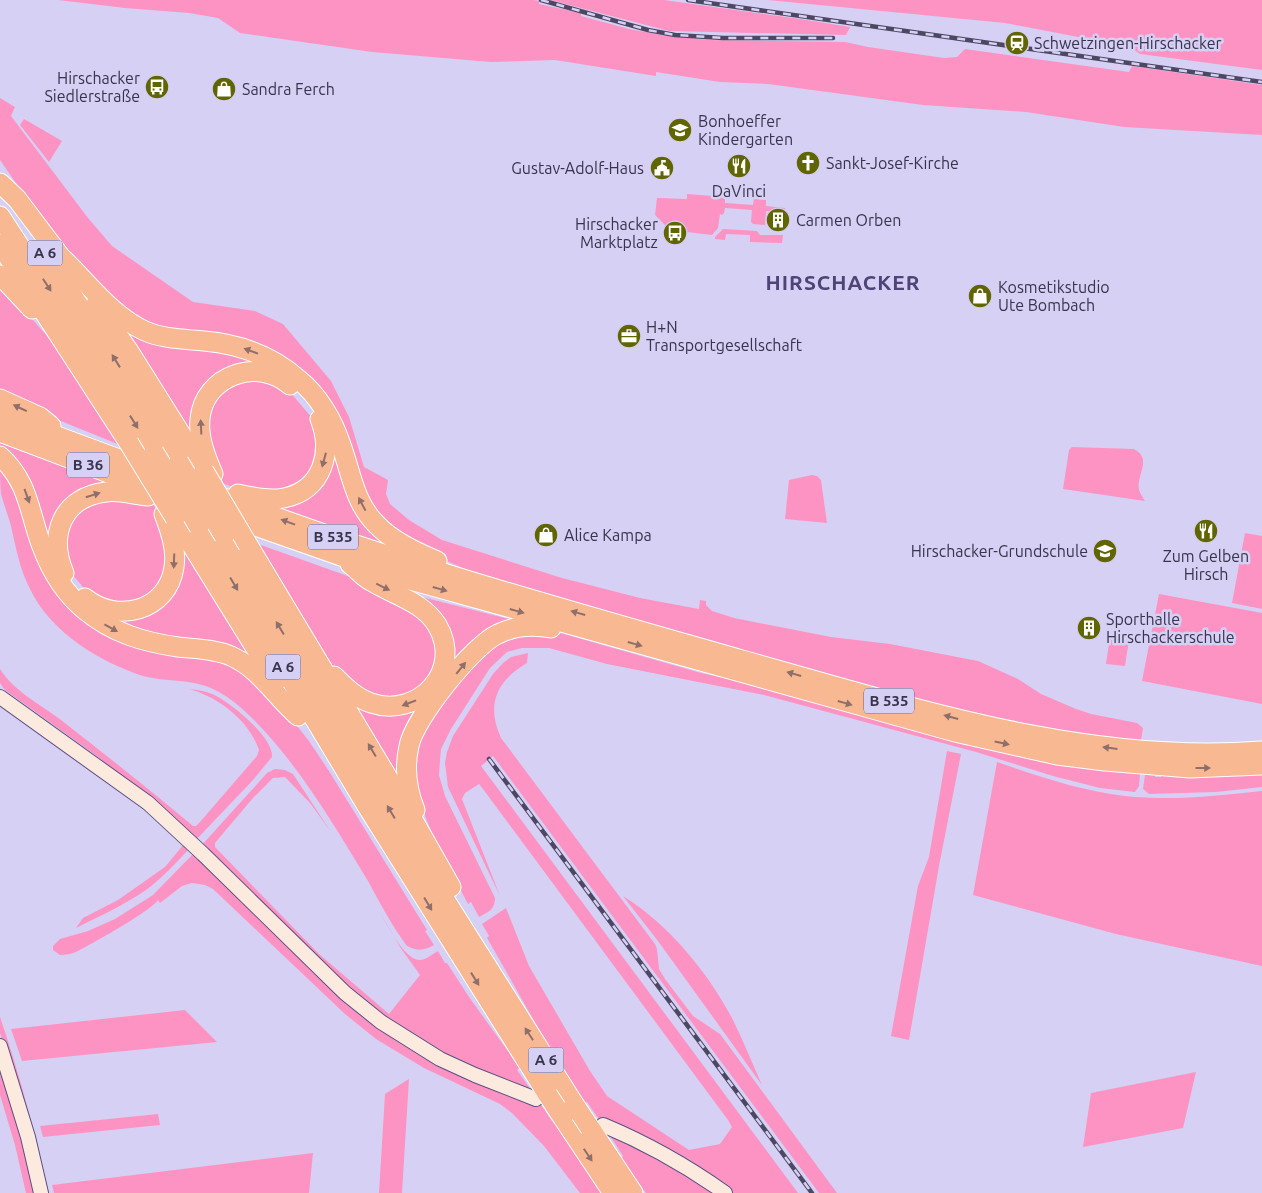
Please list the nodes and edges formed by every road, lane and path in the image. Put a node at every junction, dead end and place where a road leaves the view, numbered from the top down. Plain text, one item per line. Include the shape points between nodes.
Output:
1 (0, 185) edge
2 (0, 216) edge
3 (0, 244) edge
4 (63, 258) junction
5 (0, 275) edge
6 (67, 346) junction
7 (0, 398) edge
8 (0, 415) edge
9 (0, 432) edge
10 (67, 440) junction
11 (0, 456) edge
12 (205, 478) junction
13 (177, 498) junction
14 (170, 516) junction
15 (344, 558) junction
16 (468, 581) junction
17 (571, 626) junction
18 (314, 655) junction
19 (1, 703) edge
20 (298, 716) junction
21 (1262, 752) edge
22 (1262, 766) edge
23 (367, 806) junction
24 (423, 838) junction
25 (462, 932) junction
26 (0, 1046) edge
27 (542, 1097) junction
28 (568, 1111) junction
29 (596, 1126) junction
30 (41, 1193) edge
31 (613, 1193) edge
32 (633, 1193) edge
33 (725, 1193) edge

1 - 4 highway via 17,199
25 -> 1 highway, A 6, bridge via 179,462
2 -> 23 highway, A 6, bridge via 154,452
3 - 6 highway
4 - 12 highway via 130,353
16 -> 4 highway via 447,566 394,539 376,525 363,508 353,486 341,443 329,416 298,379 251,350 216,342 160,336 139,328 108,306
5 - 6 highway
6 - 14 highway, bridge via 158,491
10 -> 7 highway via 40,417
8 - 10 highway, B 36
9 - 13 highway, B 36
10 - 12 highway, B 36
11 -> 20 highway via 13,470 26,493 40,543 51,568 84,609 132,638 230,656 257,673
12 -> 12 highway via 200,419 211,392 226,378 248,371 274,375 299,393 320,419 327,443 324,464 314,480 298,493 276,499
16 -> 12 highway, B 535 via 321,534
12 - 18 highway, bridge
14 -> 13 highway via 174,568 166,588 150,604 121,612 98,607 80,594 65,575 57,553 58,532 67,512 75,504 91,494 108,491
13 - 15 highway, B 535
14 - 20 highway, A 6
15 -> 17 highway, B 535
15 -> 18 highway via 370,581 409,600 427,613 443,640 443,666 435,684 424,696 404,705 388,707 357,696
21 -> 16 highway, B 535 via 1188,754 1133,750 1057,740 958,719
17 -> 22 highway, B 535 via 913,722 1001,743 1122,763 1190,768
24 -> 17 highway via 410,795 407,770 409,745 421,718 467,659 488,640 516,628 557,630
24 -> 18 highway
19 - 27 main road via 132,791 204,854 345,993 381,1022 440,1059 475,1075
20 - 23 highway via 349,790
23 -> 25 highway, A 6
24 - 25 highway
25 -> 27 highway, A 6
28 -> 25 highway, A 6 via 493,962
26 - 30 main road via 28,1137
27 - 28 highway, A 6, bridge
28 - 29 highway, A 6, bridge
28 -> 31 highway, A 6
29 - 32 highway, A 6
29 - 33 main road via 660,1152

